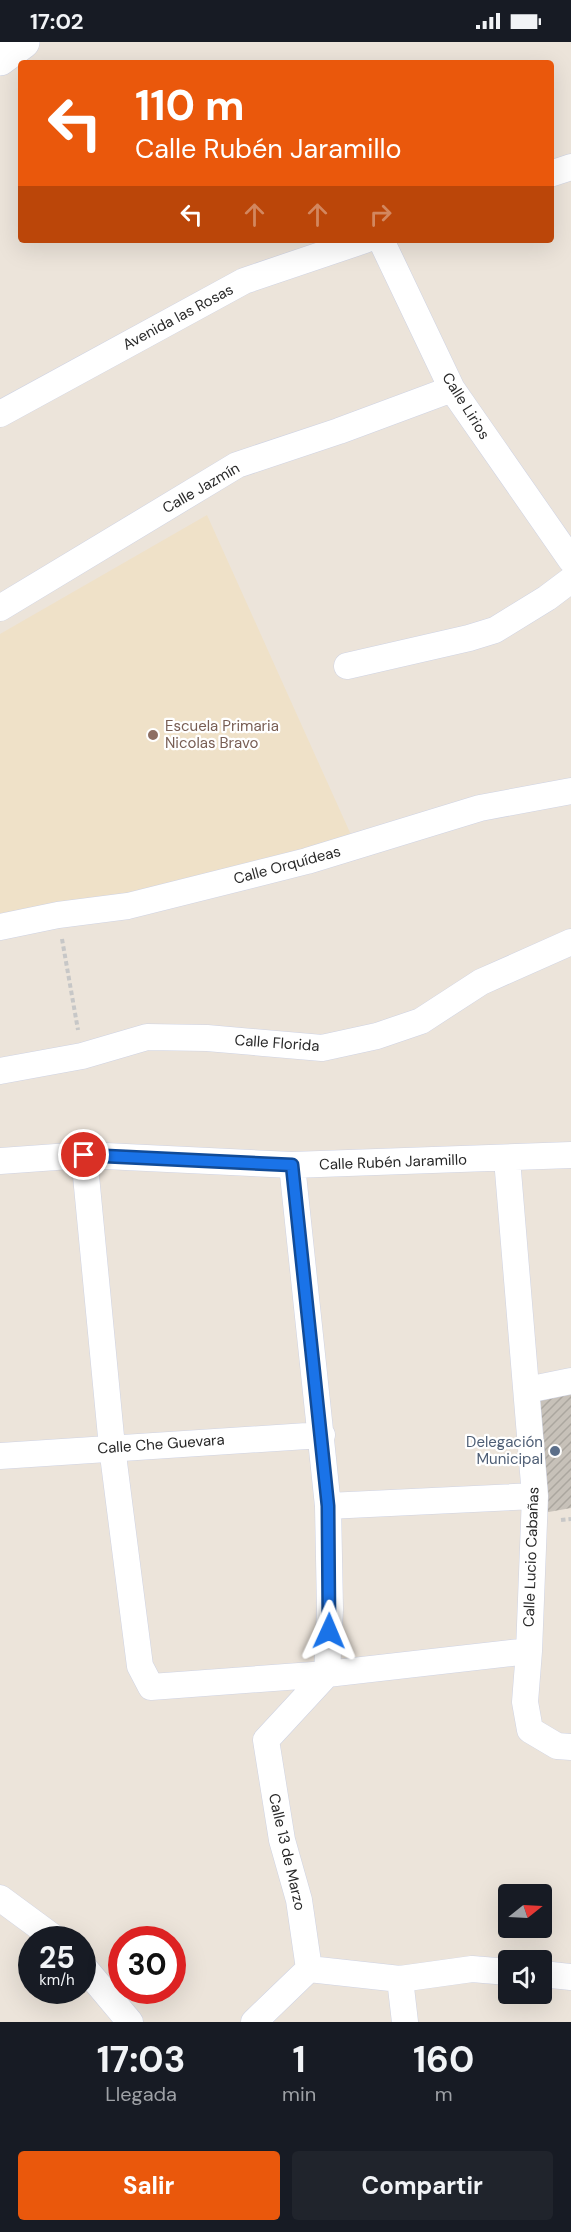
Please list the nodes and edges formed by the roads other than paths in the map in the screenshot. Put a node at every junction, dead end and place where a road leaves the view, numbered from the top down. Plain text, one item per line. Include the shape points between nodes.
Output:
1 (23, 42) edge
2 (0, 59) edge
3 (571, 167) edge
4 (554, 173) edge
5 (356, 243) edge
6 (382, 243) edge
7 (452, 389) junction
8 (0, 414) edge
9 (571, 560) edge
10 (571, 580) edge
11 (0, 608) edge
12 (347, 666) dead end
13 (571, 791) edge
14 (0, 927) edge
15 (571, 942) edge
16 (0, 1071) edge
17 (84, 1155) junction
18 (571, 1155) edge
19 (507, 1159) junction
20 (0, 1161) edge
21 (292, 1165) junction
22 (571, 1381) edge
23 (527, 1390) junction
24 (322, 1434) junction
25 (112, 1447) junction
26 (0, 1455) edge
27 (535, 1496) junction
28 (328, 1506) junction
29 (529, 1651) junction
30 (327, 1674) junction
31 (571, 1747) edge
32 (0, 1898) edge
33 (38, 1926) edge
34 (309, 1969) junction
35 (498, 1971) edge
36 (552, 1975) edge
37 (571, 1977) edge
38 (400, 1979) junction
39 (96, 1982) edge
40 (130, 2022) edge
41 (254, 2022) edge
42 (405, 2022) edge

1 - 2 main road
3 - 4 street
5 - 8 street, Avenida las Rosas via 244,281
6 - 7 street, Calle Lirios
7 - 9 street, Calle Lirios
7 - 11 street, Calle Jazmín via 237,465
10 - 12 street via 495,630
13 - 14 street, Calle Orquídeas via 480,808 307,861 128,906
15 - 16 street, Calle Florida via 481,981 421,1021 377,1036 322,1048 147,1037 82,1056
17 - 20 street, Calle Rubén Jaramillo
17 - 21 street, Calle Rubén Jaramillo
17 - 25 street
18 - 19 street, Calle Rubén Jaramillo
19 - 21 street, Calle Rubén Jaramillo
19 - 23 street, Calle Lucio Cabañas
21 - 24 street
22 - 23 street
23 - 27 street, Calle Lucio Cabañas
24 - 25 street, Calle Che Guevara
24 - 28 street
25 - 26 street, Calle Che Guevara
25 - 30 street via 140,1666 151,1687
27 - 28 street
27 - 29 street, Calle Lucio Cabañas
28 - 30 street
29 - 30 street
29 - 31 street, Calle Lucio Cabañas via 525,1701 530,1730 556,1746
30 - 34 street, Calle 13 de Marzo via 266,1740
32 - 33 street
34 - 38 street
34 - 41 street
35 - 38 street via 472,1969
36 - 37 street
38 - 42 street
39 - 40 street

